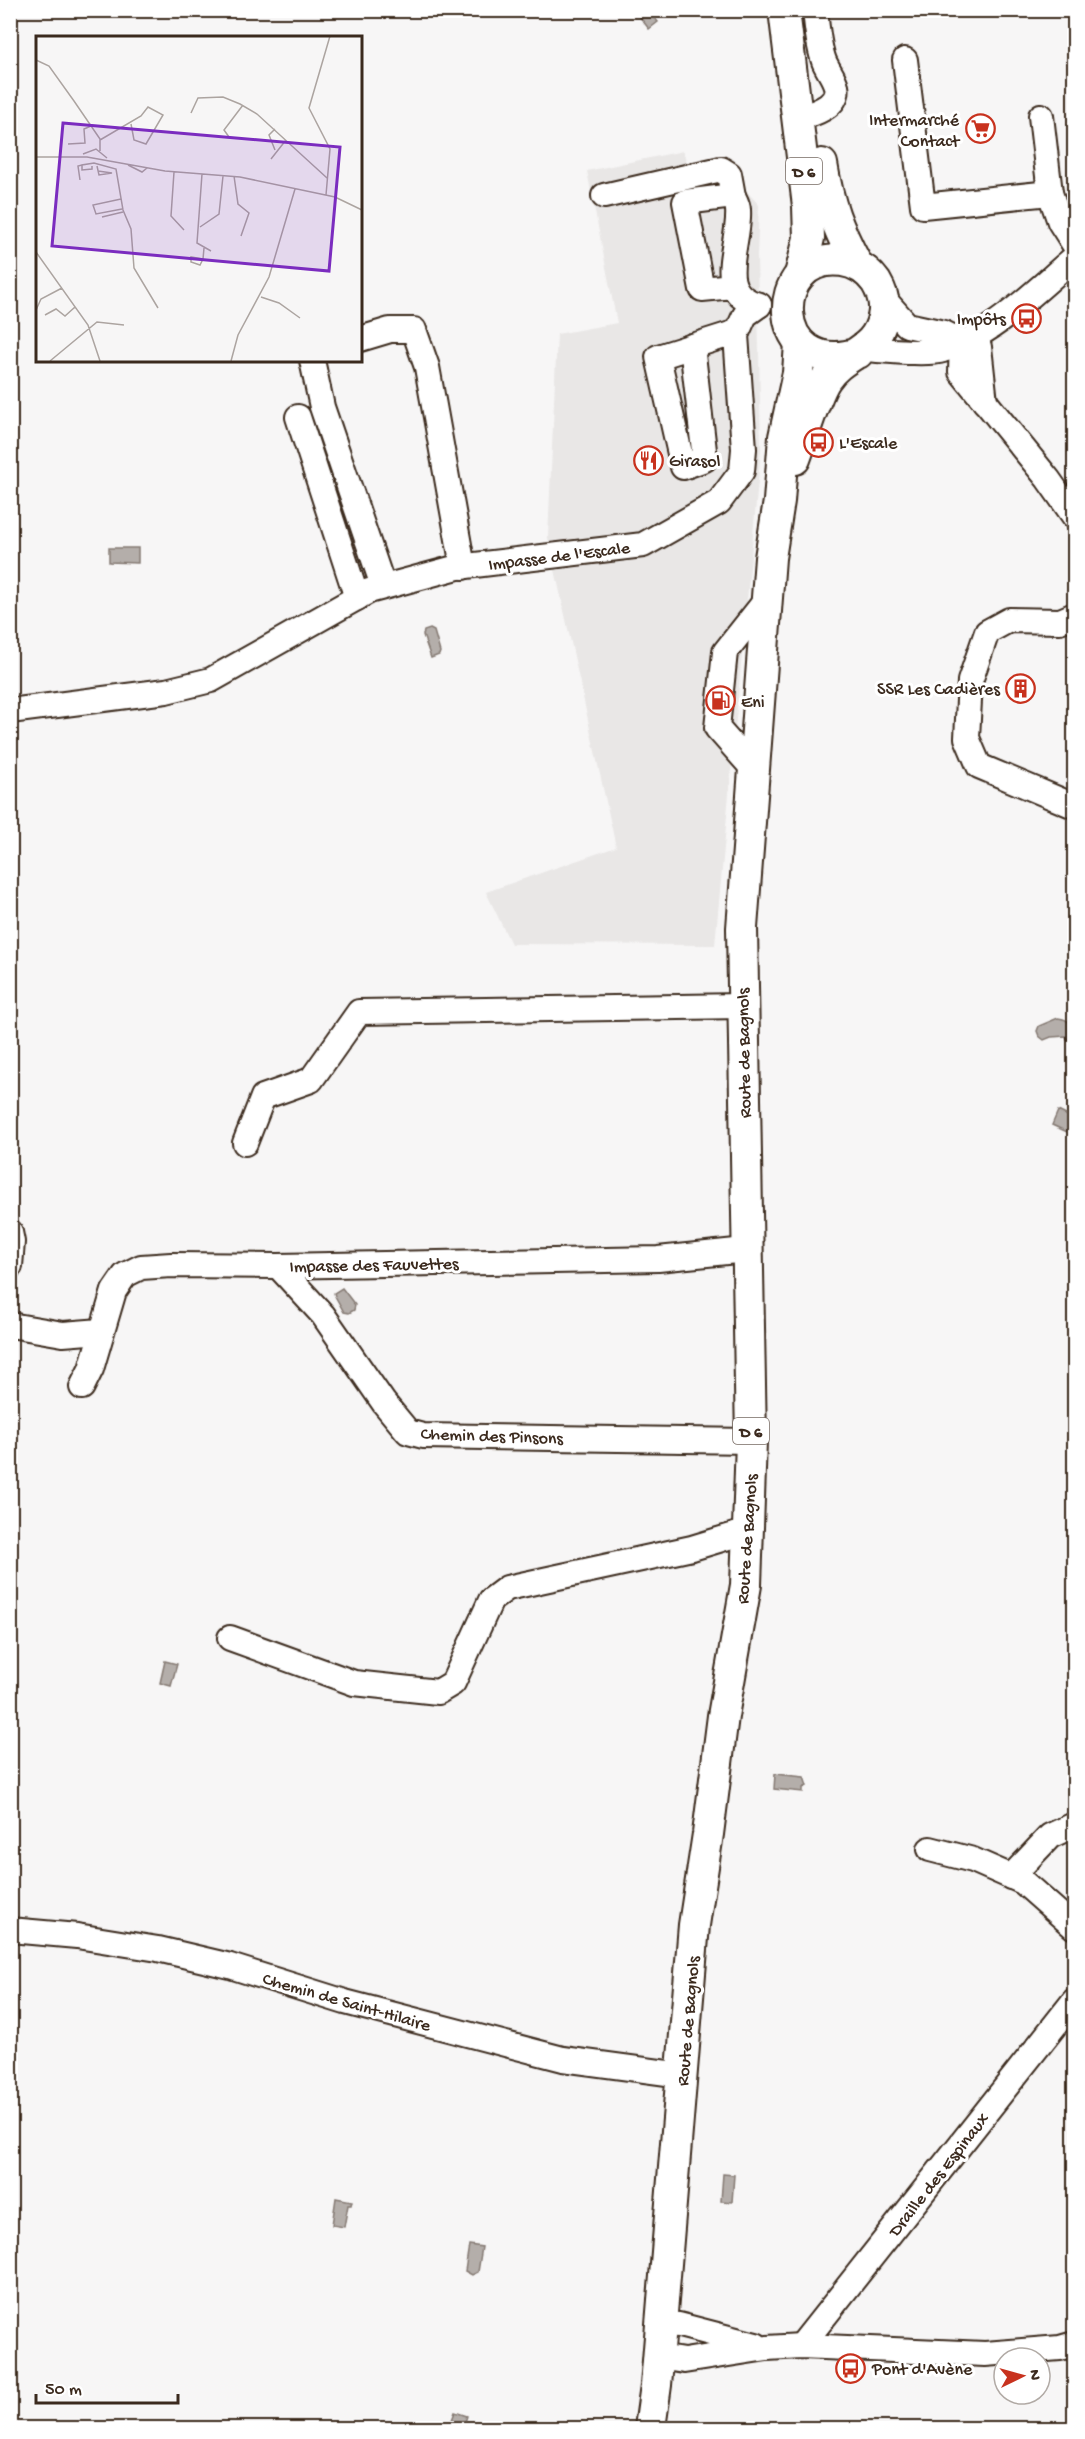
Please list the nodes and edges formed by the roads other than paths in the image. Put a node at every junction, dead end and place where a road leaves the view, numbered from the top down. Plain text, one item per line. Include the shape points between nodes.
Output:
1 (784, 10) edge
2 (798, 10) edge
3 (815, 10) edge
4 (905, 60) dead end
5 (798, 65) junction
6 (805, 116) junction
7 (1041, 116) dead end
8 (1050, 193) junction
9 (604, 196) dead end
10 (734, 196) junction
11 (1074, 244) edge
12 (1074, 258) edge
13 (856, 265) junction
14 (796, 281) junction
15 (733, 286) junction
16 (883, 298) junction
17 (759, 305) junction
18 (737, 332) junction
19 (362, 338) edge
20 (968, 339) junction
21 (799, 342) junction
22 (692, 346) dead end
23 (861, 351) junction
24 (312, 362) edge
25 (298, 417) dead end
26 (779, 501) junction
27 (1074, 516) edge
28 (463, 567) junction
29 (383, 586) junction
30 (357, 598) junction
31 (767, 598) junction
32 (1074, 615) edge
33 (10, 711) edge
34 (756, 772) junction
35 (1074, 806) edge
36 (743, 1006) junction
37 (245, 1143) dead end
38 (10, 1232) edge
39 (746, 1250) junction
40 (10, 1266) edge
41 (278, 1266) junction
42 (10, 1325) edge
43 (101, 1331) junction
44 (82, 1387) dead end
45 (751, 1441) junction
46 (748, 1531) junction
47 (230, 1638) dead end
48 (1074, 1825) edge
49 (930, 1849) dead end
50 (1011, 1877) junction
51 (1074, 1926) edge
52 (10, 1930) edge
53 (1074, 2001) edge
54 (682, 2075) junction
55 (661, 2324) junction
56 (1074, 2344) edge
57 (801, 2346) junction
58 (767, 2348) junction
59 (659, 2356) junction
60 (650, 2428) edge

1 - 5 main road, D 6
2 - 5 main road, D 6
3 - 6 street via 823,60 836,94 832,101
4 - 8 street via 923,206
5 - 6 main road, D 6
6 - 13 main road, D 6 via 828,202
6 - 14 main road, D 6 via 809,238
7 - 8 street
8 - 11 street via 1060,222
9 - 10 street via 721,169 729,174
10 - 15 street via 738,209
10 - 15 street via 685,202 702,289
12 - 20 street via 1005,315
13 - 14 main road via 827,261 808,269
13 - 16 main road via 873,279
14 - 17 street
14 - 21 main road via 787,301 787,314
15 - 17 street via 745,301
16 - 20 street via 907,325
16 - 23 main road via 881,327
17 - 18 street via 745,315
17 - 21 street via 778,316
18 - 22 street
18 - 28 street, Impasse de l'Escale via 742,471 719,502 643,545
19 - 28 street, Impasse de l'Escale via 390,330 414,330 427,367
20 - 23 street via 941,351
20 - 27 street via 961,372
21 - 23 main road via 827,358 843,358
21 - 26 main road, D 6 via 798,373 784,437
23 - 26 main road, D 6 via 836,367 825,380
24 - 29 street via 322,407
25 - 30 street
26 - 31 main road, Route de Bagnols / D 6
28 - 29 street, Impasse de l'Escale
29 - 30 street, Impasse de l'Escale
30 - 33 street, Impasse de l'Escale via 211,681 166,691
31 - 34 main road, Route de Bagnols / D 6
31 - 34 street via 725,651 717,728
32 - 35 street via 1060,621 1009,620 987,632 970,681 967,738 979,766
34 - 36 main road, Route de Bagnols / D 6 via 742,928
36 - 37 street via 359,1012 311,1080 263,1097
36 - 39 main road, Route de Bagnols / D 6
38 - 40 street
39 - 41 street, Impasse des Fauvettes via 658,1259
39 - 45 main road, Route de Bagnols / D 6
41 - 43 street, Impasse des Fauvettes via 141,1267 125,1275 114,1291
41 - 45 street, Chemin des Pinsons via 323,1315 408,1432 423,1436
42 - 43 street via 63,1334
43 - 44 street, Impasse des Fauvettes
45 - 46 main road, Route de Bagnols / D 6
46 - 47 street via 692,1548 507,1588 491,1600 453,1683 438,1692 354,1683
46 - 54 main road, Route de Bagnols / D 6 via 746,1585 694,1925
48 - 50 street via 1050,1836
49 - 50 street via 974,1860
50 - 51 street via 1023,1882
52 - 54 street, Chemin de Saint-Hilaire via 158,1949 552,2056
53 - 57 street, Draille des Espinaux
54 - 55 main road, Route de Bagnols / D 6
55 - 58 street
55 - 59 main road, Route de Bagnols / D 6
56 - 57 street via 985,2354
57 - 58 street
58 - 59 street via 684,2361
59 - 60 main road, Route de Bagnols / D 6

